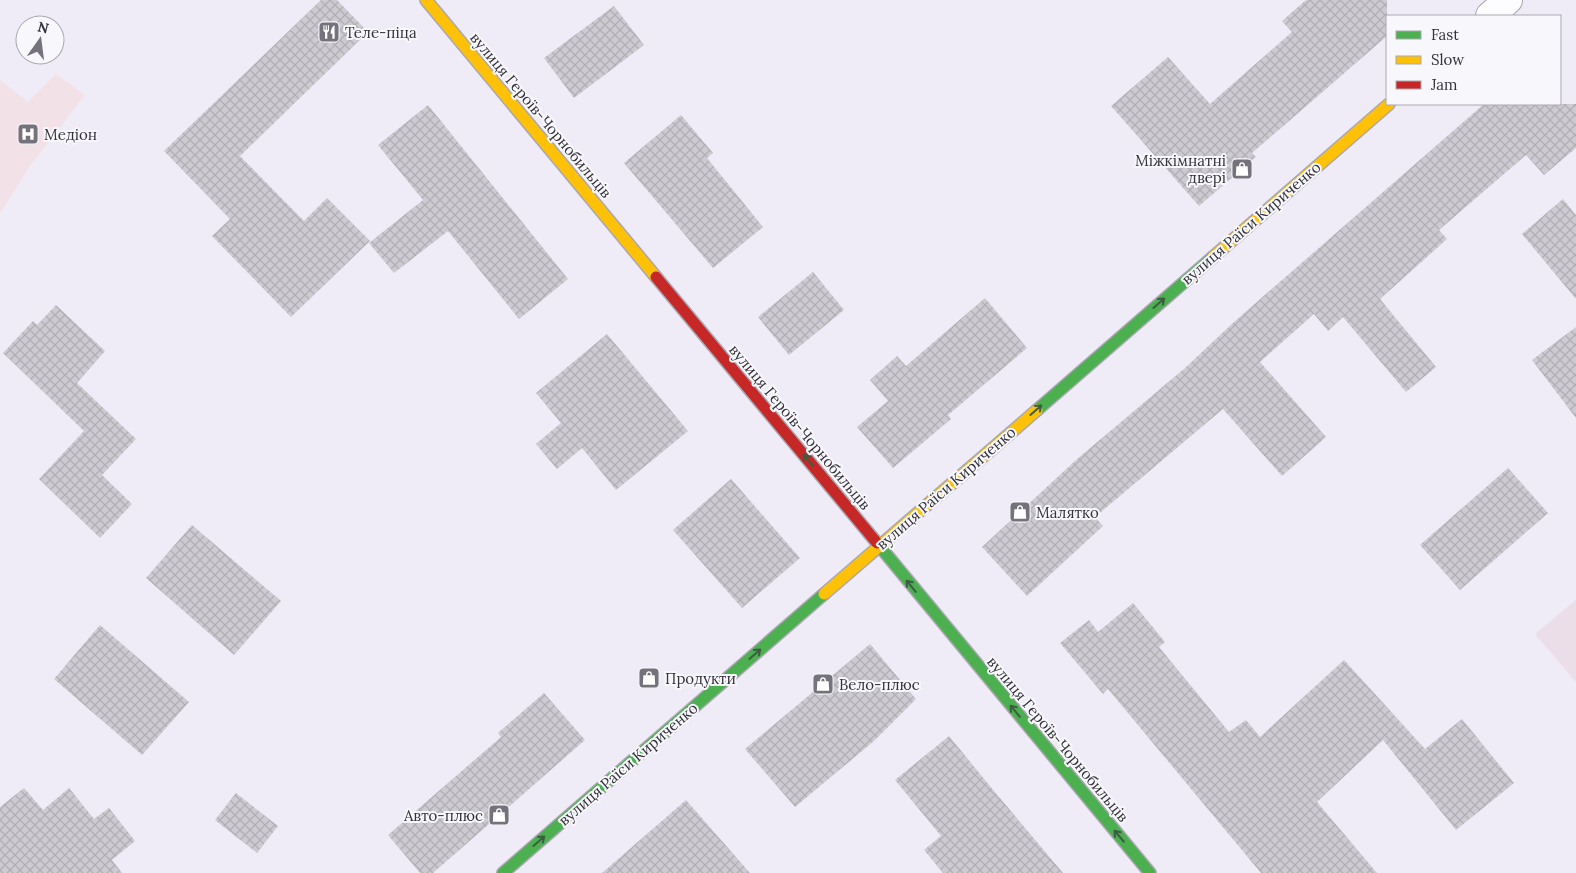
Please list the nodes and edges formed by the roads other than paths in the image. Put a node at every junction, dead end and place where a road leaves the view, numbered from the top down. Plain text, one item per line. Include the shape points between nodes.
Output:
1 (426, 0) edge
2 (1508, 0) edge
3 (1491, 15) edge
4 (1388, 105) edge
5 (879, 546) junction
6 (502, 873) edge
7 (1150, 873) edge

5 -> 1 street, вулиця Героїв-Чорнобильців
2 - 3 street
5 -> 4 street, вулиця Раїси Кириченко
6 -> 5 street, вулиця Раїси Кириченко
7 -> 5 street, вулиця Героїв-Чорнобильців

